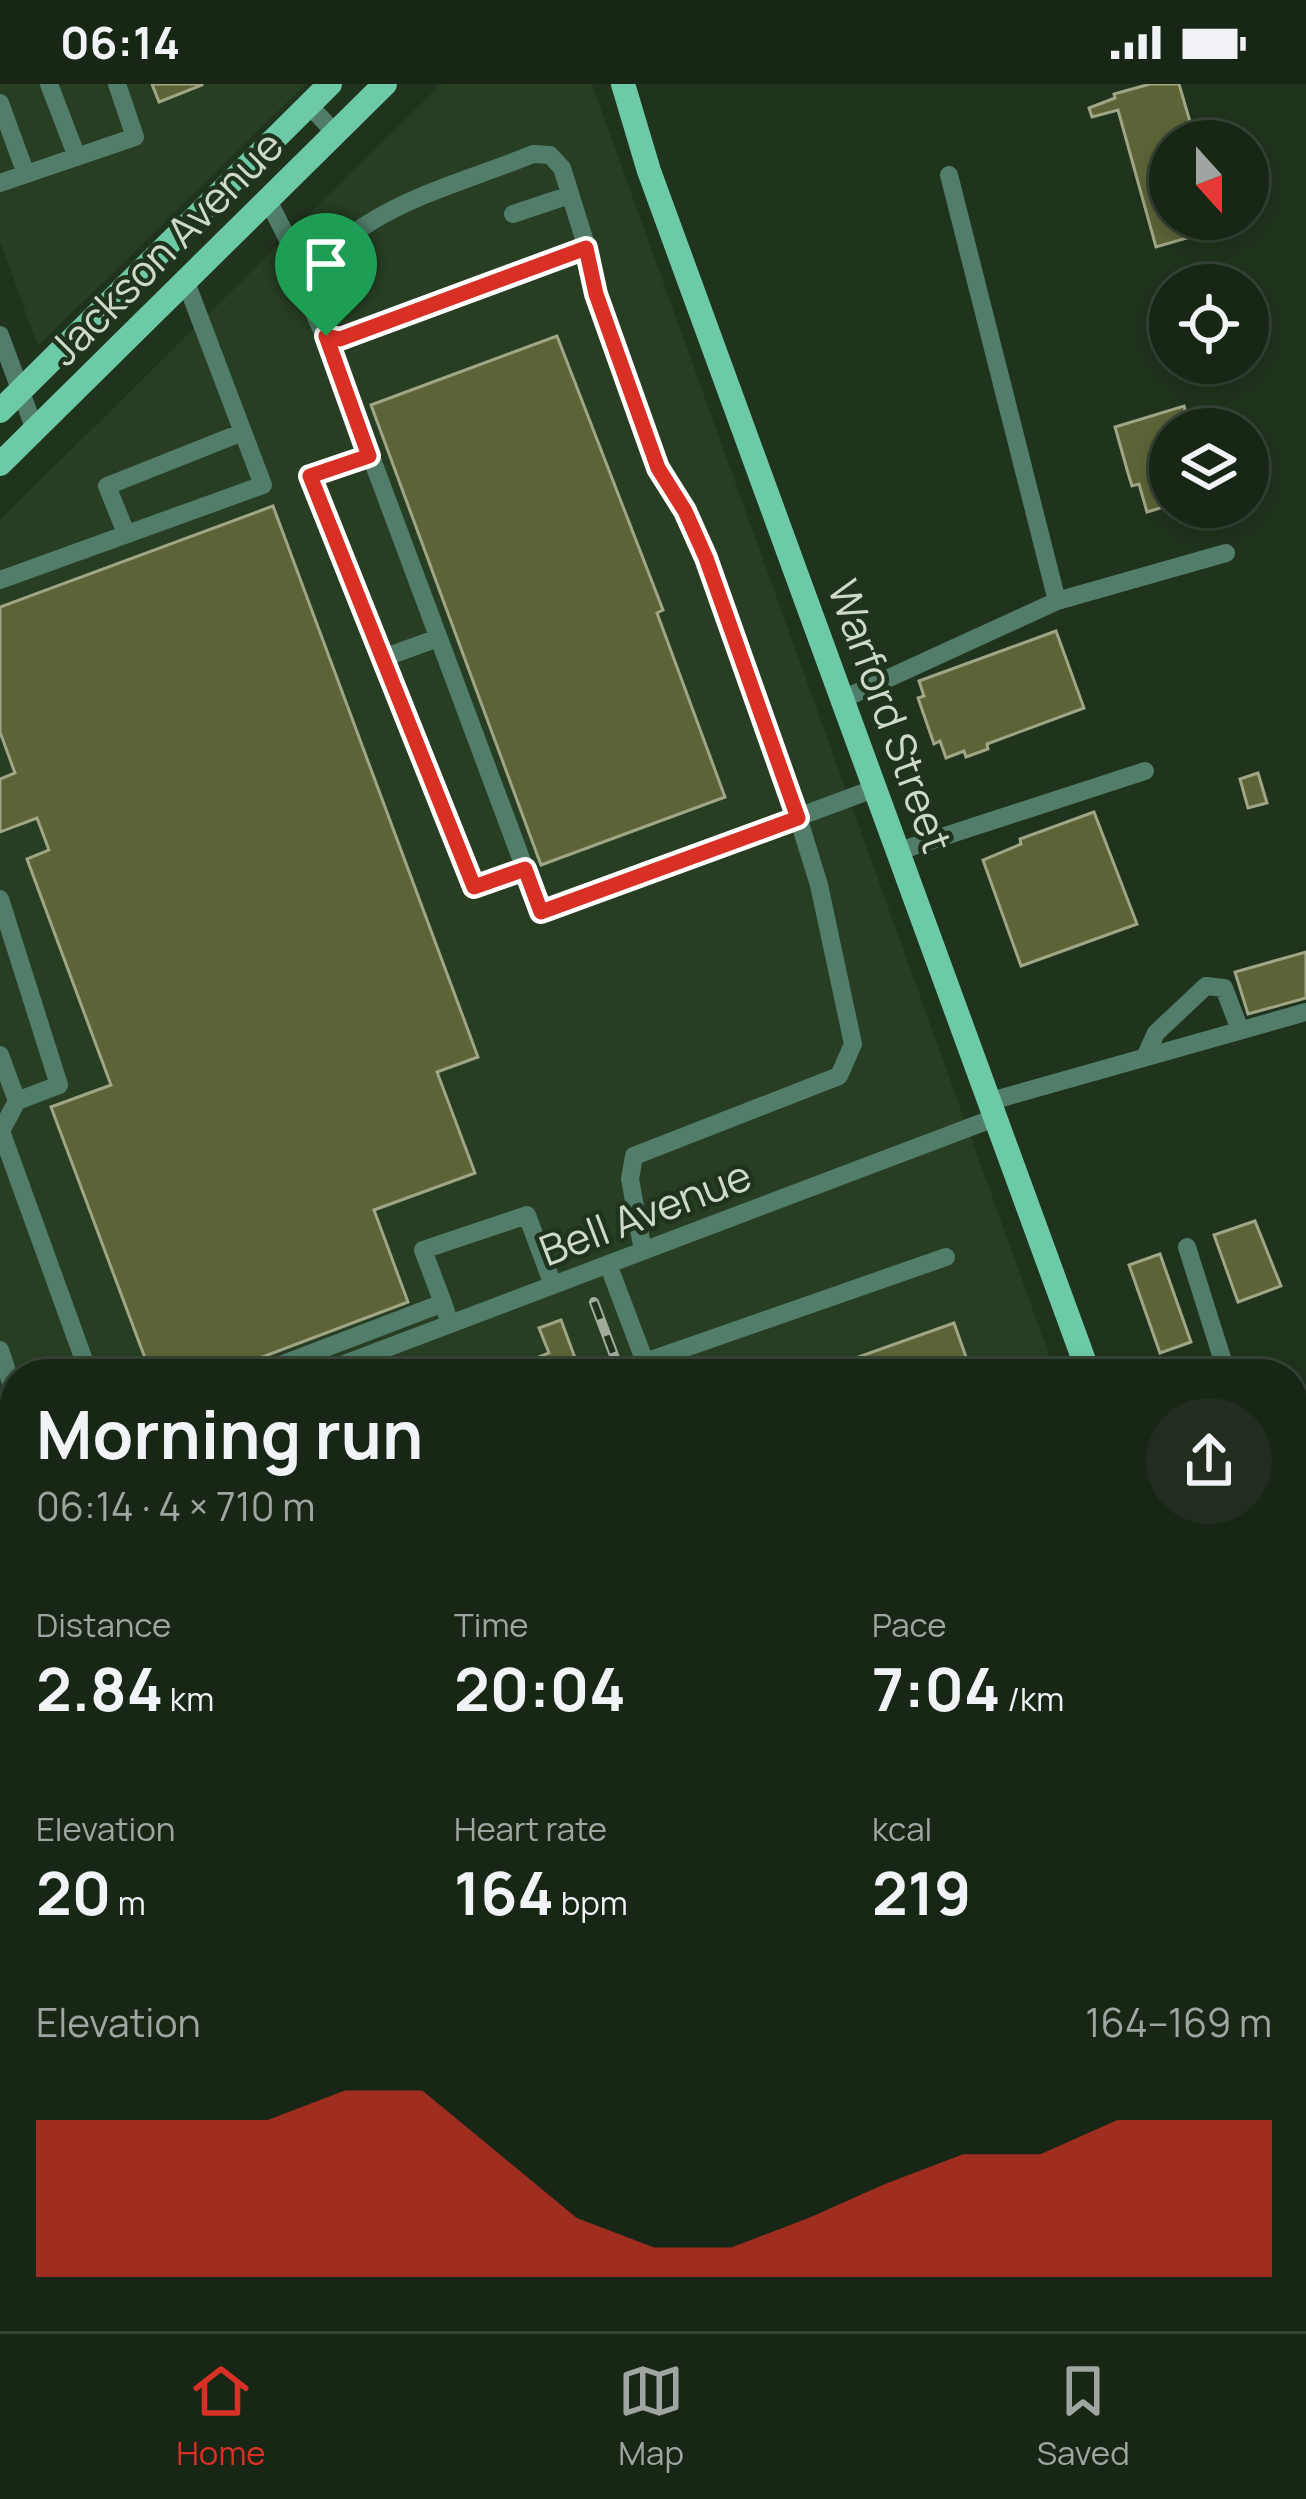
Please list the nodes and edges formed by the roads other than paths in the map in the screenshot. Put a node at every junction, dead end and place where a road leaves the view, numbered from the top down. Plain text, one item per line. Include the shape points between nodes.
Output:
1 (49, 84) edge
2 (117, 84) edge
3 (330, 84) edge
4 (385, 84) edge
5 (623, 84) edge
6 (0, 104) edge
7 (309, 105) junction
8 (335, 133) junction
9 (77, 157) junction
10 (26, 174) junction
11 (949, 175) dead end
12 (0, 183) edge
13 (570, 195) junction
14 (268, 200) junction
15 (513, 214) dead end
16 (586, 248) junction
17 (300, 268) junction
18 (186, 282) junction
19 (0, 335) edge
20 (326, 336) junction
21 (21, 390) junction
22 (0, 411) edge
23 (35, 430) junction
24 (243, 432) junction
25 (369, 456) junction
26 (0, 464) edge
27 (126, 533) junction
28 (1226, 553) dead end
29 (0, 580) edge
30 (1057, 601) junction
31 (437, 638) junction
32 (383, 658) junction
33 (843, 699) junction
34 (1145, 771) dead end
35 (876, 788) junction
36 (798, 818) junction
37 (899, 850) junction
38 (525, 869) junction
39 (0, 898) edge
40 (1306, 1012) edge
41 (1240, 1030) junction
42 (1145, 1057) junction
43 (1, 1059) edge
44 (17, 1101) junction
45 (994, 1109) junction
46 (1187, 1247) dead end
47 (643, 1251) junction
48 (946, 1257) dead end
49 (608, 1264) junction
50 (554, 1285) junction
51 (443, 1303) junction
52 (450, 1324) junction
53 (83, 1359) edge
54 (296, 1359) edge
55 (358, 1359) edge
56 (644, 1359) edge
57 (671, 1359) edge
58 (1083, 1359) edge
59 (1222, 1359) edge

1 - 9 street
2 - 9 street via 135,137
3 - 7 main road, Jackson Avenue
4 - 8 main road, Jackson Avenue
5 - 33 main road, Warford Street
6 - 10 street
7 - 8 street
7 - 21 main road, Jackson Avenue
8 - 14 main road, Jackson Avenue
9 - 10 street
10 - 12 street
11 - 30 street
13 - 15 street
13 - 16 street
13 - 17 street via 550,155 523,158 368,223
14 - 17 street
14 - 18 main road, Jackson Avenue
16 - 20 street via 340,339
16 - 36 street via 658,468 706,558
17 - 20 street
18 - 23 main road, Jackson Avenue
18 - 24 street
19 - 21 street
20 - 25 street
21 - 22 main road, Jackson Avenue
21 - 23 street
23 - 26 main road, Jackson Avenue
24 - 27 street via 107,486
24 - 27 street via 263,484
25 - 31 street
25 - 32 street via 310,476
27 - 29 street
28 - 30 street
30 - 33 street
31 - 32 street
31 - 38 street
32 - 38 street via 474,887
33 - 35 main road, Warford Street
34 - 37 street
35 - 36 street
35 - 37 main road, Warford Street
36 - 38 street via 541,912
36 - 47 street via 853,1044 839,1076 634,1156 630,1179
37 - 45 main road, Warford Street
39 - 44 street via 59,1085
40 - 41 street, Bell Avenue
41 - 42 street, Bell Avenue
41 - 42 street via 1229,994 1206,986 1156,1033
42 - 45 street, Bell Avenue
43 - 44 street
44 - 53 street via 1,1131
45 - 47 street, Bell Avenue
45 - 58 main road, Warford Street
46 - 59 street
47 - 49 street, Bell Avenue
48 - 57 street
49 - 50 street, Bell Avenue
49 - 56 street
50 - 51 street via 527,1215 423,1250
50 - 52 street, Bell Avenue
51 - 52 street
51 - 54 street
52 - 55 street, Bell Avenue

